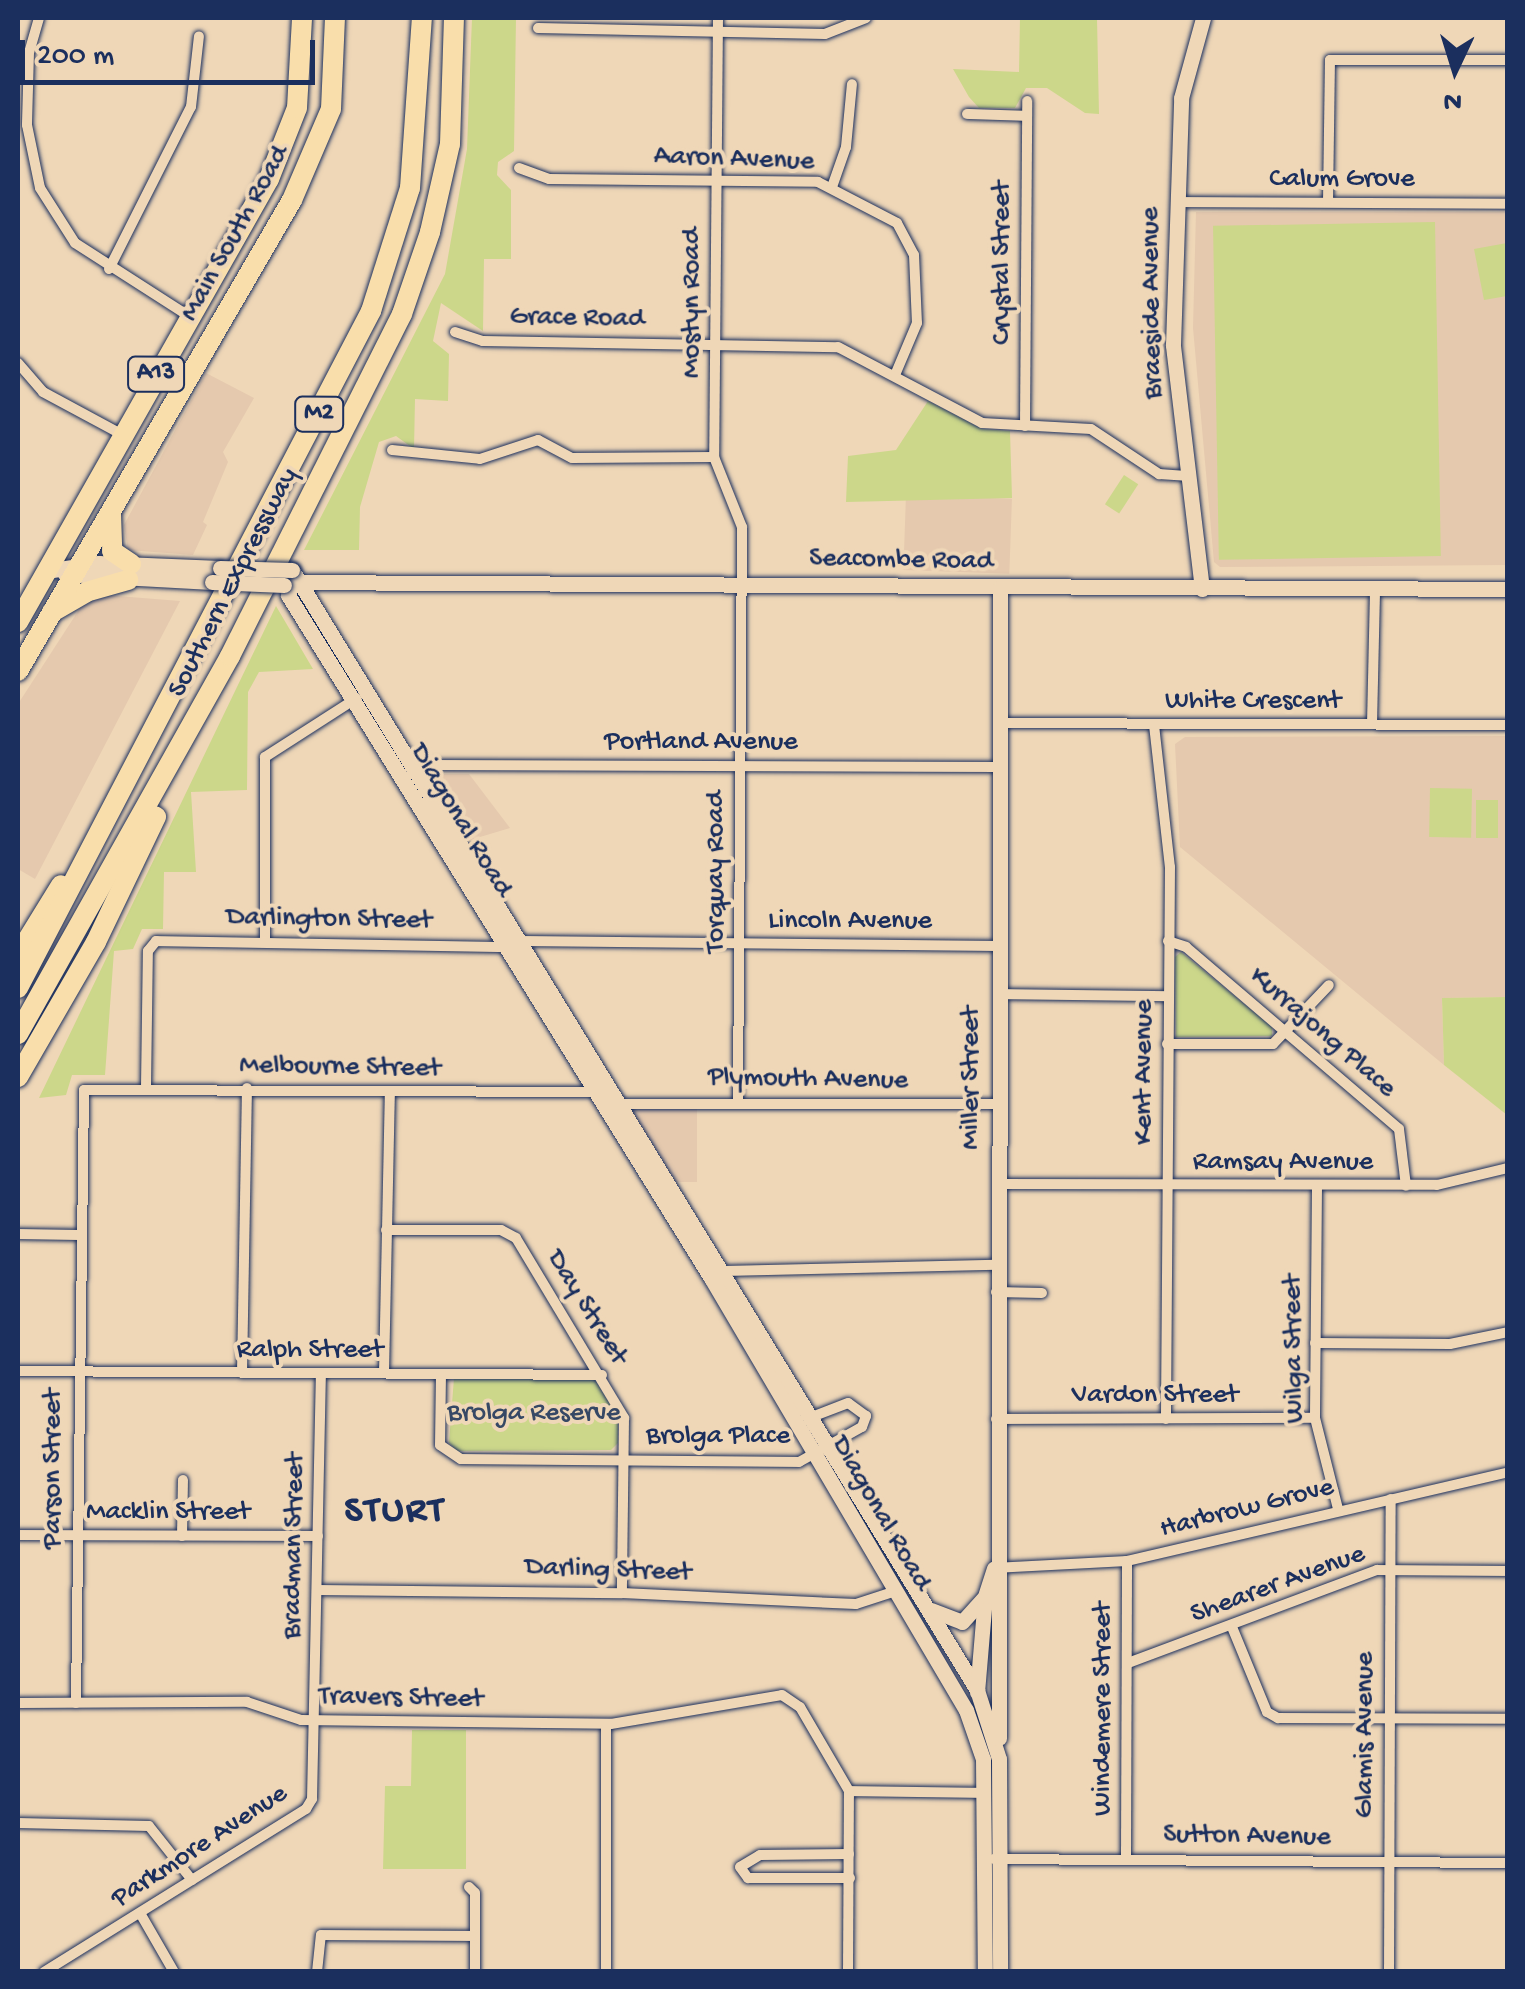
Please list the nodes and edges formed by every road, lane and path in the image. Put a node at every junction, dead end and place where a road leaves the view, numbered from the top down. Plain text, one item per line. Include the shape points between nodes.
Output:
1 (39, 18) edge
2 (302, 18) edge
3 (335, 18) edge
4 (422, 18) edge
5 (454, 18) edge
6 (718, 18) edge
7 (866, 18) edge
8 (1203, 18) edge
9 (538, 28) dead end
10 (717, 32) junction
11 (199, 36) dead end
12 (1508, 60) edge
13 (852, 84) dead end
14 (1026, 101) dead end
15 (967, 114) dead end
16 (1026, 116) junction
17 (519, 168) dead end
18 (716, 180) junction
19 (832, 187) junction
20 (1176, 202) junction
21 (1328, 202) junction
22 (1508, 204) edge
23 (110, 269) junction
24 (187, 316) junction
25 (214, 330) junction
26 (454, 332) dead end
27 (715, 343) junction
28 (18, 363) edge
29 (895, 375) junction
30 (1025, 426) junction
31 (123, 435) junction
32 (392, 450) dead end
33 (714, 458) junction
34 (1186, 476) junction
35 (110, 514) junction
36 (46, 570) junction
37 (76, 570) junction
38 (129, 572) junction
39 (290, 578) junction
40 (742, 583) junction
41 (1000, 588) junction
42 (1202, 589) junction
43 (1508, 589) edge
44 (1374, 590) junction
45 (52, 612) junction
46 (18, 622) edge
47 (230, 656) junction
48 (18, 671) edge
49 (362, 695) junction
50 (999, 723) junction
51 (1372, 724) junction
52 (1508, 725) edge
53 (1154, 726) junction
54 (740, 766) junction
55 (999, 767) junction
56 (411, 773) junction
57 (125, 781) junction
58 (265, 940) junction
59 (1168, 941) junction
60 (515, 944) junction
61 (739, 944) junction
62 (998, 946) junction
63 (18, 955) edge
64 (1329, 985) dead end
65 (18, 988) edge
66 (998, 994) junction
67 (1167, 996) junction
68 (18, 1034) edge
69 (1288, 1034) junction
70 (1167, 1044) junction
71 (18, 1077) edge
72 (146, 1087) junction
73 (247, 1088) junction
74 (84, 1090) joint
75 (603, 1090) junction
76 (390, 1092) junction
77 (738, 1102) junction
78 (619, 1104) junction
79 (997, 1104) junction
80 (1508, 1168) edge
81 (996, 1184) junction
82 (1168, 1185) junction
83 (1317, 1186) junction
84 (1406, 1186) junction
85 (386, 1230) junction
86 (18, 1234) edge
87 (78, 1235) junction
88 (996, 1265) junction
89 (718, 1274) junction
90 (996, 1292) junction
91 (1042, 1293) dead end
92 (1508, 1332) edge
93 (1315, 1343) junction
94 (18, 1371) edge
95 (77, 1371) junction
96 (242, 1373) junction
97 (321, 1373) junction
98 (384, 1374) junction
99 (441, 1374) junction
100 (602, 1375) junction
101 (811, 1417) junction
102 (1314, 1418) junction
103 (995, 1419) junction
104 (1166, 1419) junction
105 (822, 1450) junction
106 (625, 1458) junction
107 (1508, 1472) edge
108 (182, 1480) dead end
109 (1391, 1499) junction
110 (1338, 1509) junction
111 (18, 1534) edge
112 (77, 1535) junction
113 (182, 1536) junction
114 (318, 1536) junction
115 (1127, 1561) junction
116 (994, 1568) junction
117 (1390, 1569) junction
118 (1508, 1571) edge
119 (903, 1587) junction
120 (317, 1590) junction
121 (622, 1593) junction
122 (985, 1596) junction
123 (924, 1605) junction
124 (1232, 1627) junction
125 (1128, 1663) junction
126 (977, 1690) junction
127 (76, 1702) junction
128 (18, 1703) edge
129 (1388, 1719) junction
130 (1508, 1719) edge
131 (313, 1721) junction
132 (606, 1724) junction
133 (978, 1739) junction
134 (998, 1759) junction
135 (849, 1792) junction
136 (984, 1794) junction
137 (18, 1822) edge
138 (850, 1854) junction
139 (1126, 1858) junction
140 (992, 1859) junction
141 (1388, 1861) junction
142 (1508, 1863) edge
143 (850, 1878) junction
144 (192, 1880) junction
145 (469, 1888) dead end
146 (140, 1913) junction
147 (475, 1936) junction
148 (44, 1972) edge
149 (174, 1972) edge
150 (316, 1972) edge
151 (475, 1972) edge
152 (606, 1972) edge
153 (848, 1972) edge
154 (985, 1972) edge
155 (1000, 1972) edge
156 (1389, 1972) edge

1 - 23 street via 29,52 27,114 36,176 66,234
2 - 24 highway, Main South Road / A13 via 303,69 287,139
3 - 25 highway, Main South Road / A13 via 331,110 292,200
4 - 57 highway, Southern Expressway / M2 via 417,141 388,267 338,378
5 - 47 highway, Southern Expressway / M2 via 450,144 416,277 380,362
6 - 10 street, Mostyn Road
7 - 10 street via 825,34
8 - 20 main road, Braeside Avenue via 1181,98
9 - 10 street
10 - 18 street, Mostyn Road
11 - 23 street via 191,107
12 - 21 street via 1330,60
13 - 19 street via 846,147
14 - 16 street, Crystal Street
15 - 16 street
16 - 30 street, Crystal Street
17 - 18 street, Aaron Avenue via 556,179
18 - 19 street, Aaron Avenue
18 - 27 street, Mostyn Road
19 - 29 street, Aaron Avenue via 897,223 910,239 917,323
20 - 21 street, Calum Grove
20 - 34 main road, Braeside Avenue via 1173,345
21 - 22 street, Calum Grove
23 - 24 street
24 - 25 highway
24 - 31 highway, Main South Road / A13
25 - 35 highway, Main South Road / A13
26 - 27 street, Grace Road via 483,341
27 - 29 street, Grace Road via 838,346
27 - 33 street, Mostyn Road
28 - 31 street via 42,392
29 - 30 street, Grace Road via 982,423
30 - 34 street, Grace Road via 1091,429 1159,474
31 - 36 highway, Main South Road / A13
32 - 33 street via 480,459 538,440 572,458
33 - 40 street, Mostyn Road via 740,517
34 - 42 main road, Braeside Avenue
35 - 37 highway, Main South Road / A13
35 - 38 highway via 112,551
36 - 37 main road, Seacombe Road
36 - 46 highway, Main South Road / A13
37 - 38 main road, Seacombe Road
37 - 45 highway, Main South Road / A13
38 - 39 main road, Seacombe Road, bridge
38 - 45 highway
39 - 40 main road, Seacombe Road
39 - 49 main road, Diagonal Road
40 - 41 main road, Seacombe Road
40 - 54 street, Torquay Road
41 - 42 main road, Seacombe Road
41 - 50 main road, Miller Street
42 - 44 main road, Seacombe Road
43 - 44 main road, Seacombe Road
44 - 51 street
45 - 48 highway, Main South Road / A13
47 - 68 highway, Southern Expressway / M2
47 - 71 highway via 96,942
49 - 56 main road, Diagonal Road
49 - 58 street via 265,757
50 - 53 street, White Crescent
50 - 55 main road, Miller Street
51 - 52 street, White Crescent
51 - 53 street, White Crescent
53 - 59 street, Kent Avenue via 1170,867
54 - 55 street, Portland Avenue
54 - 56 street, Portland Avenue
54 - 61 street, Torquay Road
55 - 62 main road, Miller Street
56 - 60 main road, Diagonal Road
57 - 63 highway, M2
57 - 65 highway, Southern Expressway / M2
58 - 60 street, Darlington Street
58 - 72 street, Darlington Street via 150,944
59 - 67 street, Kent Avenue
59 - 69 street, Kurrajong Place via 1186,947
60 - 61 street, Lincoln Avenue
60 - 75 main road, Diagonal Road
61 - 62 street, Lincoln Avenue
61 - 77 street, Torquay Road
62 - 66 main road, Miller Street
64 - 69 street
66 - 67 street
66 - 79 main road, Miller Street
67 - 70 street, Kent Avenue
69 - 70 street via 1266,1045
69 - 84 street, Kurrajong Place via 1398,1129
70 - 82 street, Kent Avenue
72 - 73 street, Melbourne Street
72 - 74 street, Melbourne Street
73 - 76 street, Melbourne Street
73 - 96 street
74 - 87 street, Parson Street
75 - 76 street, Melbourne Street
75 - 78 main road, Diagonal Road
75 - 89 main road, Diagonal Road
76 - 85 street
77 - 78 street, Plymouth Avenue
77 - 79 street, Plymouth Avenue
78 - 89 main road, Diagonal Road
79 - 81 main road, Miller Street
80 - 84 street, Ramsay Avenue via 1473,1180
81 - 82 street, Ramsay Avenue
81 - 88 main road, Miller Street
82 - 83 street, Ramsay Avenue
82 - 104 street, Kent Avenue
83 - 84 street, Ramsay Avenue
83 - 93 street, Wilga Street
85 - 98 street
85 - 100 street, Day Street via 510,1232
86 - 87 street
87 - 95 street, Parson Street
88 - 89 street
88 - 90 main road, Miller Street
89 - 101 main road, Diagonal Road
89 - 105 main road, Diagonal Road
90 - 91 street
90 - 103 main road, Miller Street
92 - 93 street via 1450,1344
93 - 102 street, Wilga Street
94 - 95 street, Ralph Street
95 - 96 street, Ralph Street
95 - 112 street, Parson Street
96 - 97 street, Ralph Street
97 - 98 street, Ralph Street
97 - 114 street, Bradman Street
98 - 99 street, Ralph Street
99 - 100 street, Ralph Street
99 - 106 street, Brolga Place via 445,1453 461,1459
100 - 106 street, Day Street via 624,1418
101 - 105 main road, Diagonal Road
101 - 105 street, Diagonal Road via 848,1403 866,1416 862,1427
102 - 104 street, Vardon Street
102 - 110 street, Wilga Street
103 - 104 street, Vardon Street
103 - 116 main road, Miller Street
105 - 106 street, Brolga Place via 799,1462
105 - 119 main road, Diagonal Road
106 - 121 street, Day Street
107 - 109 street, Harbrow Grove
108 - 113 street
109 - 110 street, Harbrow Grove
109 - 117 street, Glamis Avenue
110 - 115 street, Harbrow Grove
111 - 112 street, Macklin Street
112 - 113 street, Macklin Street
112 - 127 street, Parson Street
113 - 114 street, Macklin Street
114 - 120 street, Bradman Street
115 - 116 street, Harbrow Grove
115 - 125 street, Windemere Street
116 - 122 main road, Miller Street
116 - 134 main road, Miller Street
117 - 118 street, Shearer Avenue
117 - 124 street, Shearer Avenue
117 - 129 street, Glamis Avenue
119 - 121 street, Darling Street via 856,1604
119 - 123 main road, Diagonal Road
119 - 133 main road, Diagonal Road
120 - 121 street, Darling Street
120 - 131 street, Bradman Street
122 - 123 main road via 962,1622
122 - 126 main road, Miller Street
123 - 126 main road, Diagonal Road
124 - 125 street, Shearer Avenue
124 - 129 street via 1266,1712
125 - 139 street, Windemere Street
126 - 133 main road, Miller Street
126 - 134 main road, Diagonal Road
127 - 128 street, Travers Street
127 - 131 street, Travers Street via 247,1702
129 - 130 street
129 - 141 street, Glamis Avenue
131 - 132 street, Travers Street
131 - 144 street, Parkmore Avenue via 312,1798 306,1809
132 - 135 street, Travers Street via 644,1723 782,1695 800,1707
132 - 152 street
133 - 136 main road, Diagonal Road
134 - 140 main road, Diagonal Road
135 - 136 street
135 - 138 street
136 - 140 main road, Diagonal Road
137 - 144 street via 149,1826
138 - 143 street
138 - 143 street via 760,1855 740,1867 748,1878
139 - 140 street, Sutton Avenue
139 - 141 street, Sutton Avenue
140 - 154 main road, Diagonal Road
140 - 155 main road, Diagonal Road
141 - 142 street, Sutton Avenue
141 - 156 street, Glamis Avenue
143 - 153 street
144 - 146 street, Parkmore Avenue
145 - 147 street via 475,1893
146 - 148 street, Parkmore Avenue
146 - 149 street
147 - 150 street via 321,1935
147 - 151 street

